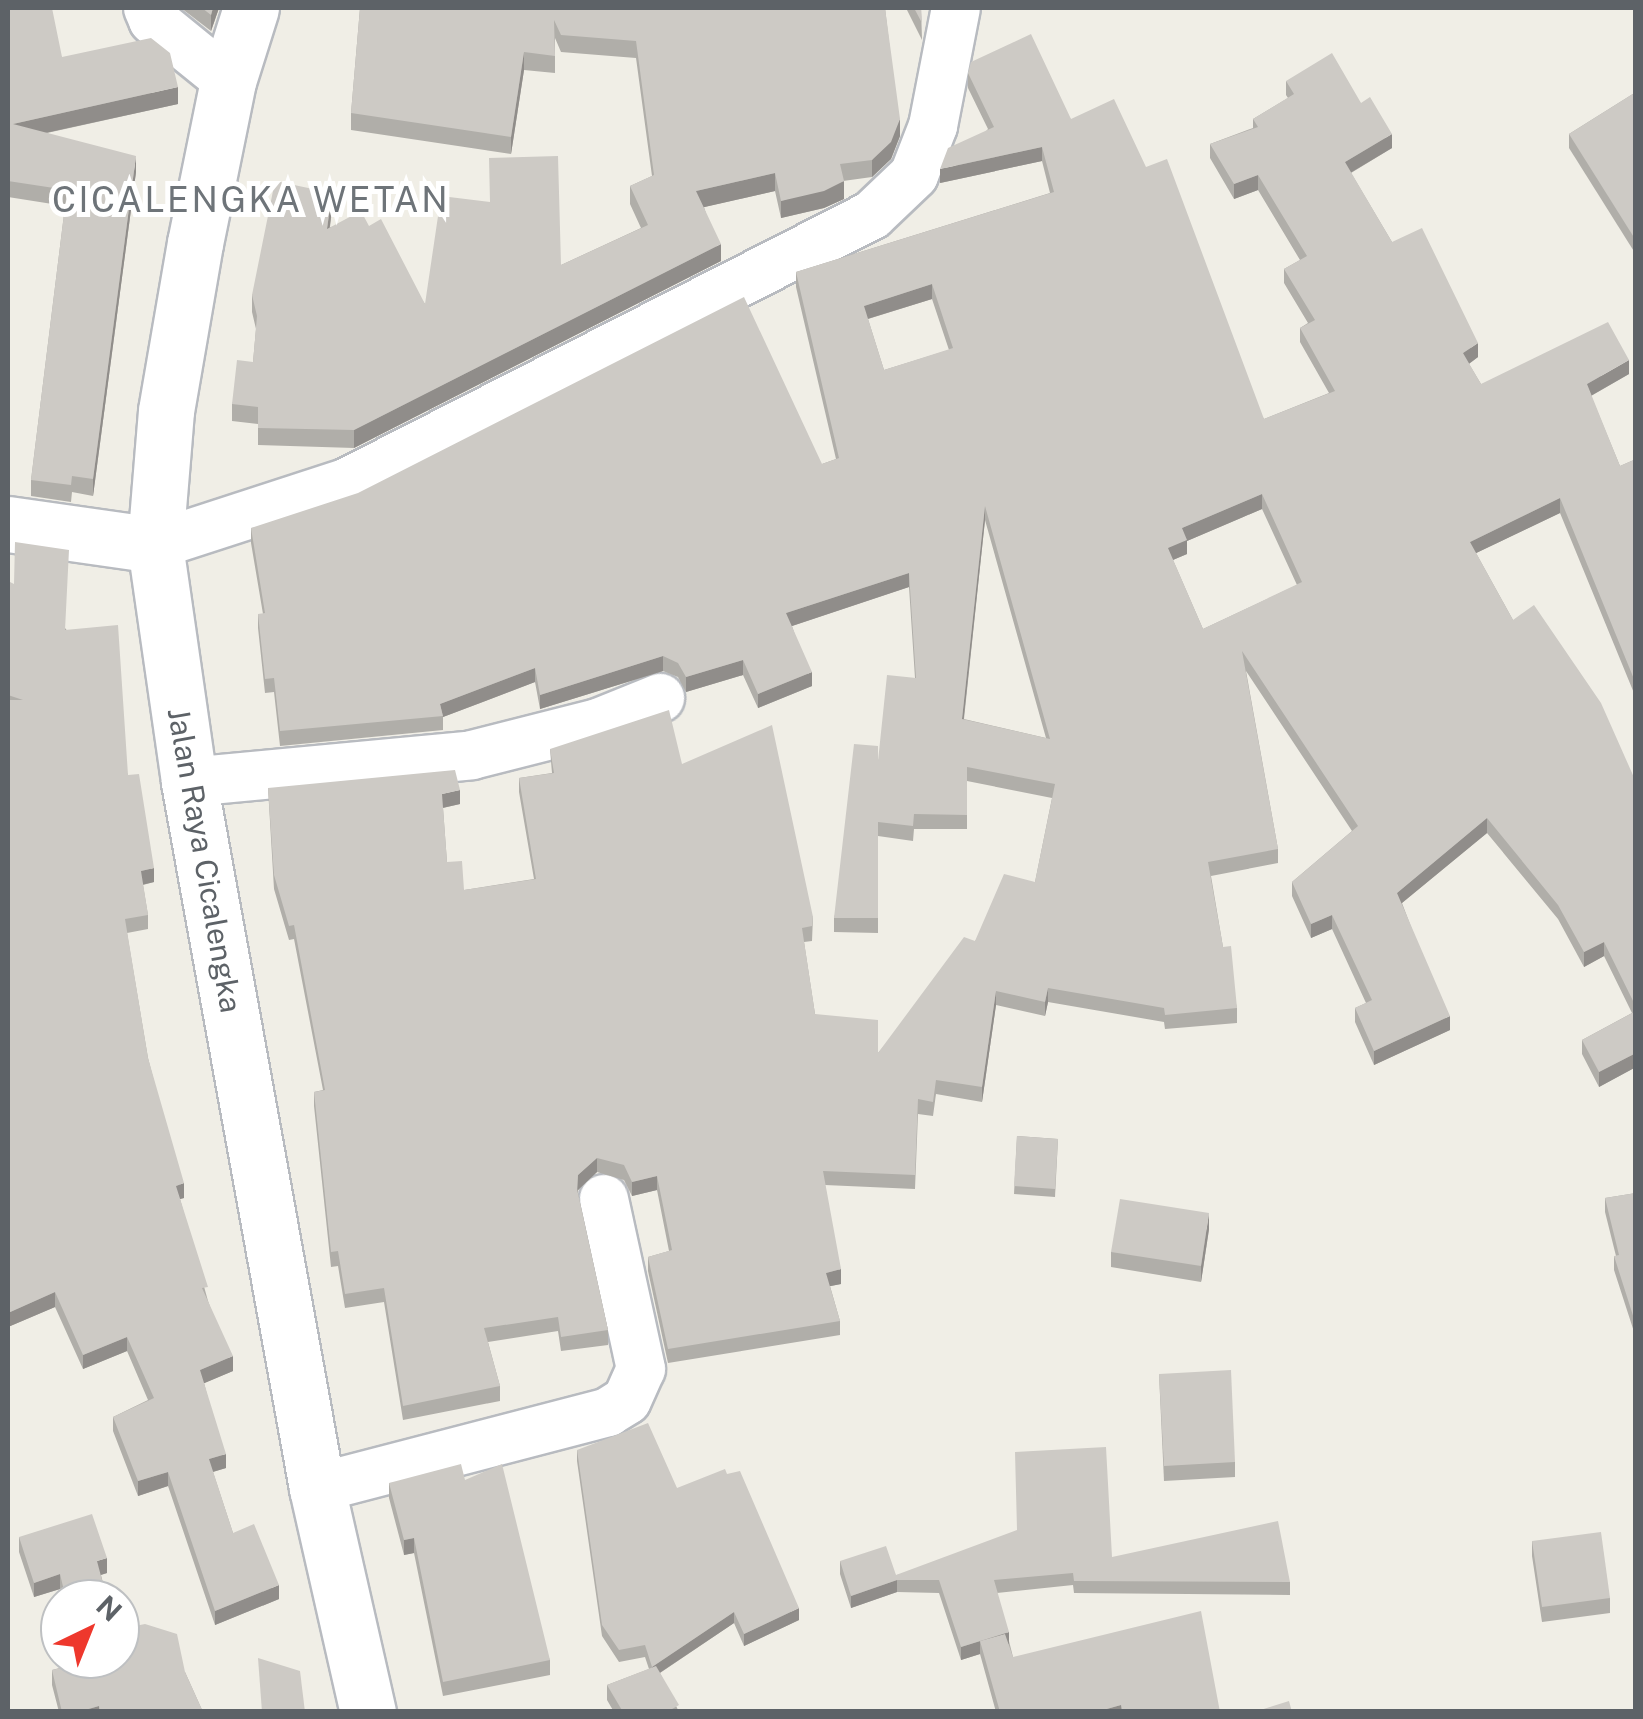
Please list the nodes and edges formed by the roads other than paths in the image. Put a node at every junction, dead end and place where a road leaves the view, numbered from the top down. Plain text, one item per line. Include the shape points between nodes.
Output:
1 (148, 8) edge
2 (251, 8) edge
3 (956, 8) edge
4 (228, 81) junction
5 (8, 524) edge
6 (154, 545) junction
7 (660, 698) dead end
8 (188, 782) junction
9 (604, 1199) dead end
10 (318, 1488) junction
11 (368, 1712) edge

1 - 4 street via 153,20
2 - 4 main road, Jalan Raya Cicalengka
3 - 6 street via 933,126 914,175 872,214 346,483
4 - 6 main road, Jalan Raya Cicalengka via 166,411
5 - 6 main road
6 - 8 main road, Jalan Raya Cicalengka
7 - 8 street via 598,723 472,755
8 - 10 main road, Jalan Raya Cicalengka
9 - 10 street via 640,1368 627,1400 608,1412
10 - 11 main road, Jalan Raya Cicalengka

